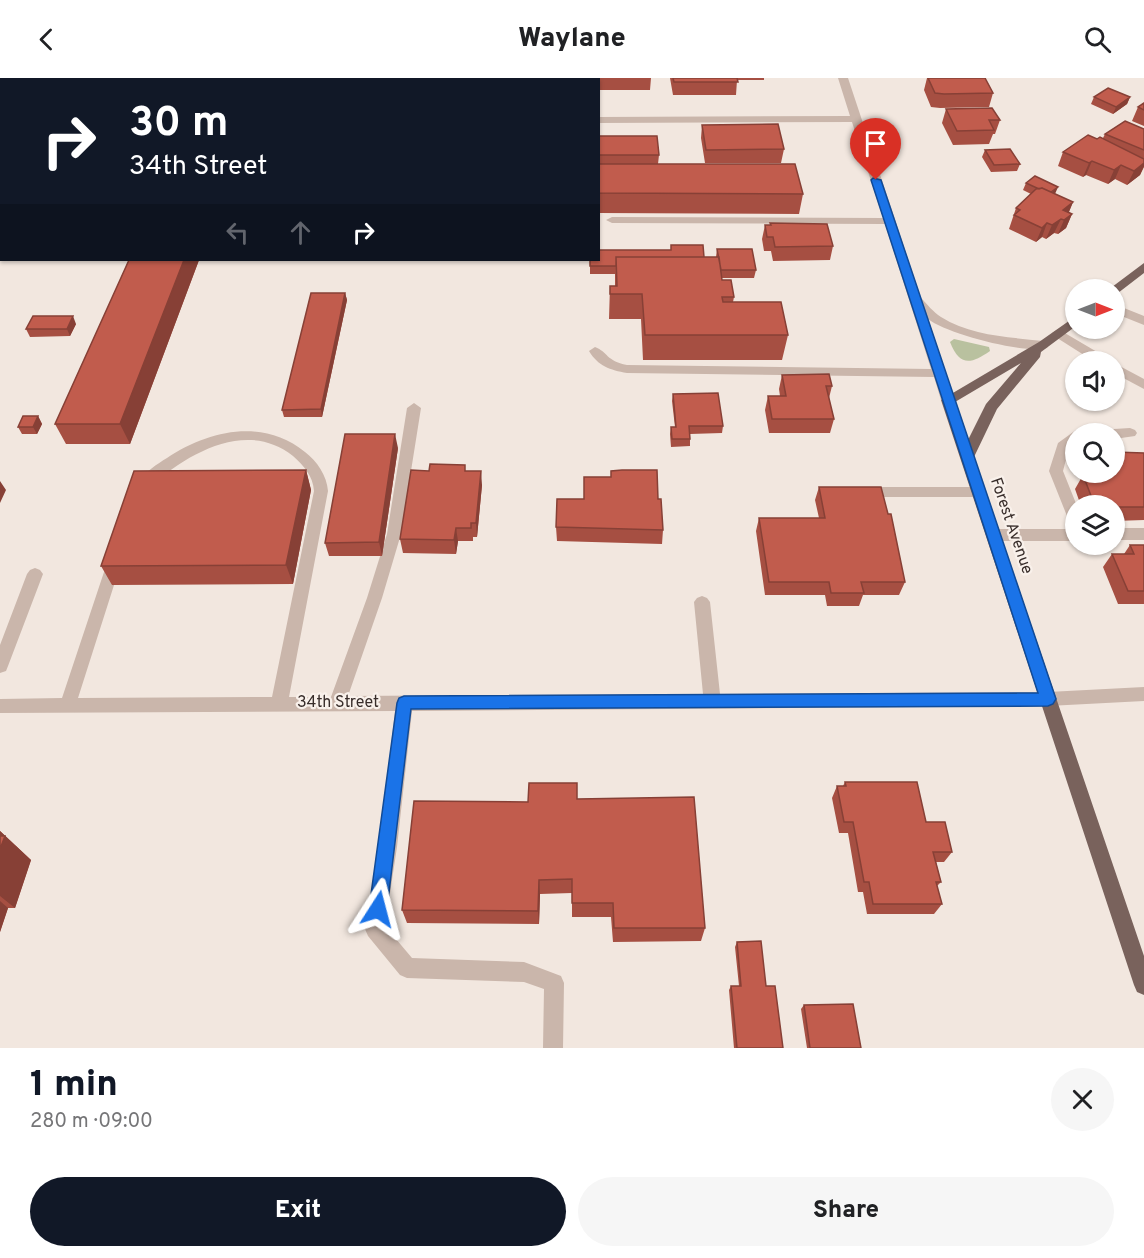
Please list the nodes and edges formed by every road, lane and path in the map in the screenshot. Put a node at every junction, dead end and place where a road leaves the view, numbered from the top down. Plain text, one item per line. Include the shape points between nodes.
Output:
1 (843, 78) edge
2 (856, 119) junction
3 (600, 120) edge
4 (612, 220) edge
5 (890, 221) junction
6 (1144, 267) edge
7 (1125, 282) edge
8 (914, 298) junction
9 (1125, 313) edge
10 (1144, 321) edge
11 (1065, 328) edge
12 (1058, 333) junction
13 (1043, 345) junction
14 (595, 351) dead end
15 (1087, 351) edge
16 (939, 373) junction
17 (1125, 374) edge
18 (1144, 385) edge
19 (948, 400) junction
20 (414, 408) dead end
21 (1125, 434) edge
22 (1130, 434) dead end
23 (1065, 444) edge
24 (967, 457) junction
25 (137, 492) edge
26 (873, 492) edge
27 (979, 492) junction
28 (1066, 495) edge
29 (1125, 534) edge
30 (1144, 534) edge
31 (1065, 535) edge
32 (993, 536) junction
33 (120, 546) edge
34 (35, 574) dead end
35 (702, 602) dead end
36 (0, 666) edge
37 (1144, 694) edge
38 (1048, 699) junction
39 (712, 701) junction
40 (337, 703) junction
41 (404, 703) junction
42 (279, 704) junction
43 (0, 705) edge
44 (68, 705) junction
45 (1144, 985) edge
46 (553, 1048) edge

1 - 2 street, Forest Avenue
2 - 3 street
2 - 5 street, Forest Avenue
4 - 5 street
5 - 8 street, Forest Avenue
6 - 7 main road
8 - 13 street via 937,320 962,330
8 - 16 street, Forest Avenue
9 - 10 street
11 - 12 main road
12 - 13 main road
12 - 15 street
13 - 19 main road
13 - 24 main road via 991,407
14 - 16 street via 599,359 613,367 627,369
16 - 19 street, Forest Avenue
17 - 18 street
19 - 24 main road, Forest Avenue
20 - 40 street via 394,533
21 - 22 street
23 - 28 street via 1056,471
24 - 27 main road, Forest Avenue
25 - 42 street via 151,477 205,442 244,434 266,436 298,451 321,483
26 - 27 street
27 - 32 main road, Forest Avenue
29 - 30 street
31 - 32 street
32 - 38 main road, Forest Avenue
33 - 44 street
34 - 36 street
35 - 39 street
37 - 38 street, 34th Street
38 - 39 street, 34th Street
38 - 45 main road, Forest Avenue
39 - 41 street, 34th Street
40 - 41 street, 34th Street
40 - 42 street, 34th Street
41 - 46 street via 375,929 407,968 524,972 554,983
42 - 44 street, 34th Street
43 - 44 street, 34th Street

